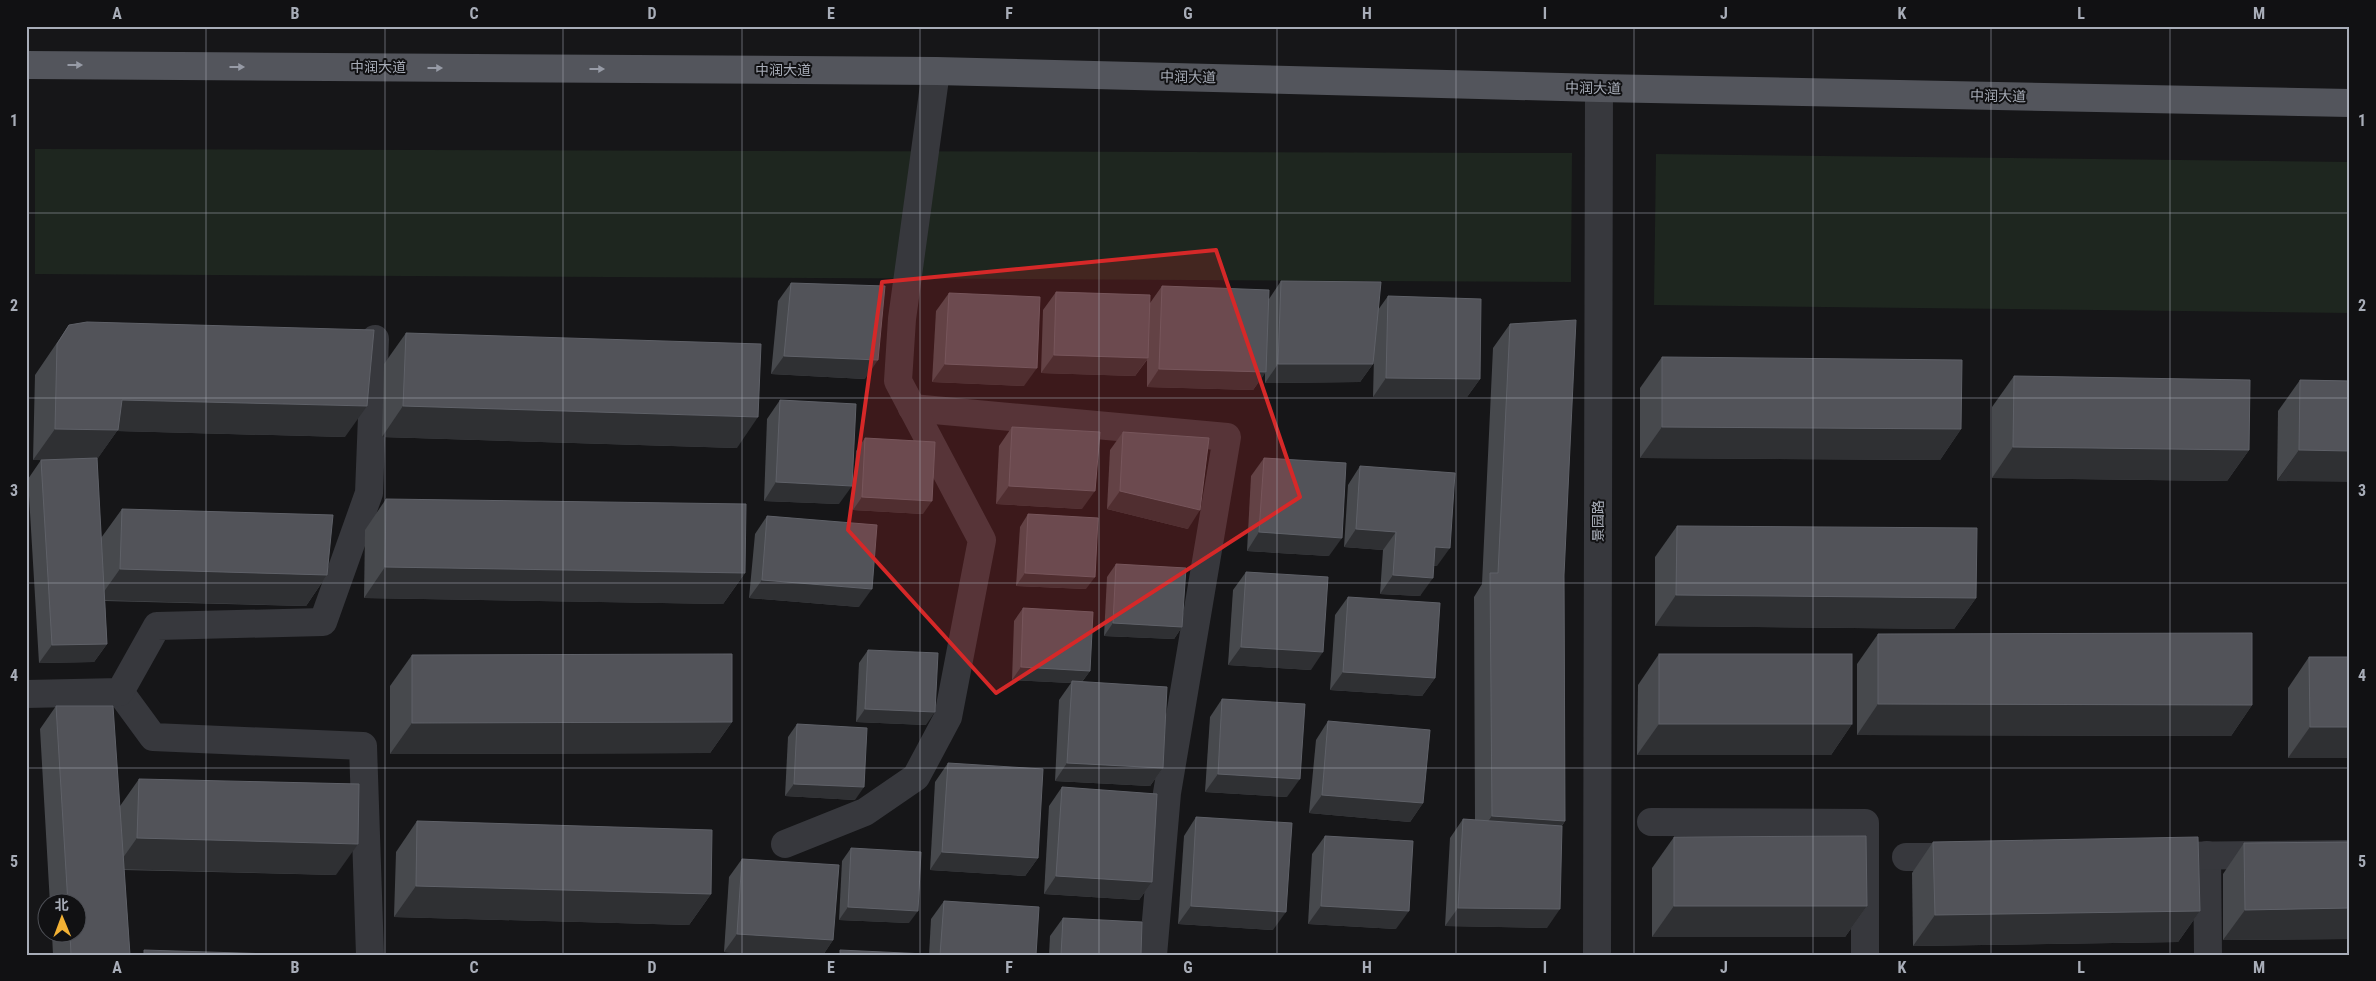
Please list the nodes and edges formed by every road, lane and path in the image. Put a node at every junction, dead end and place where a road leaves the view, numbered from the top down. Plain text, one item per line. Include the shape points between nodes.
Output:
1 (26, 66) edge
2 (936, 71) junction
3 (1599, 88) junction
4 (2350, 103) edge
5 (375, 339) edge
6 (912, 408) junction
7 (120, 692) junction
8 (26, 694) edge
9 (1651, 822) dead end
10 (785, 844) dead end
11 (2350, 854) edge
12 (2207, 855) junction
13 (1984, 856) edge
14 (2139, 856) edge
15 (1906, 857) dead end
16 (370, 955) edge
17 (1153, 955) edge
18 (1597, 955) edge
19 (1865, 955) edge
20 (2208, 955) edge

1 -> 2 main road, 中润大道
2 - 3 main road, 中润大道
2 - 6 street via 902,319 898,381
3 - 4 main road, 中润大道
3 - 18 street, 景园路
5 - 7 street via 368,493 323,622 157,626
6 - 10 street via 982,540 948,717 916,777 865,812
6 - 17 street via 1227,437 1167,793
7 - 8 street
7 - 16 street via 152,738 363,746
9 - 19 street via 1865,823
11 - 12 street
12 - 14 street
12 - 20 street
13 - 15 street

